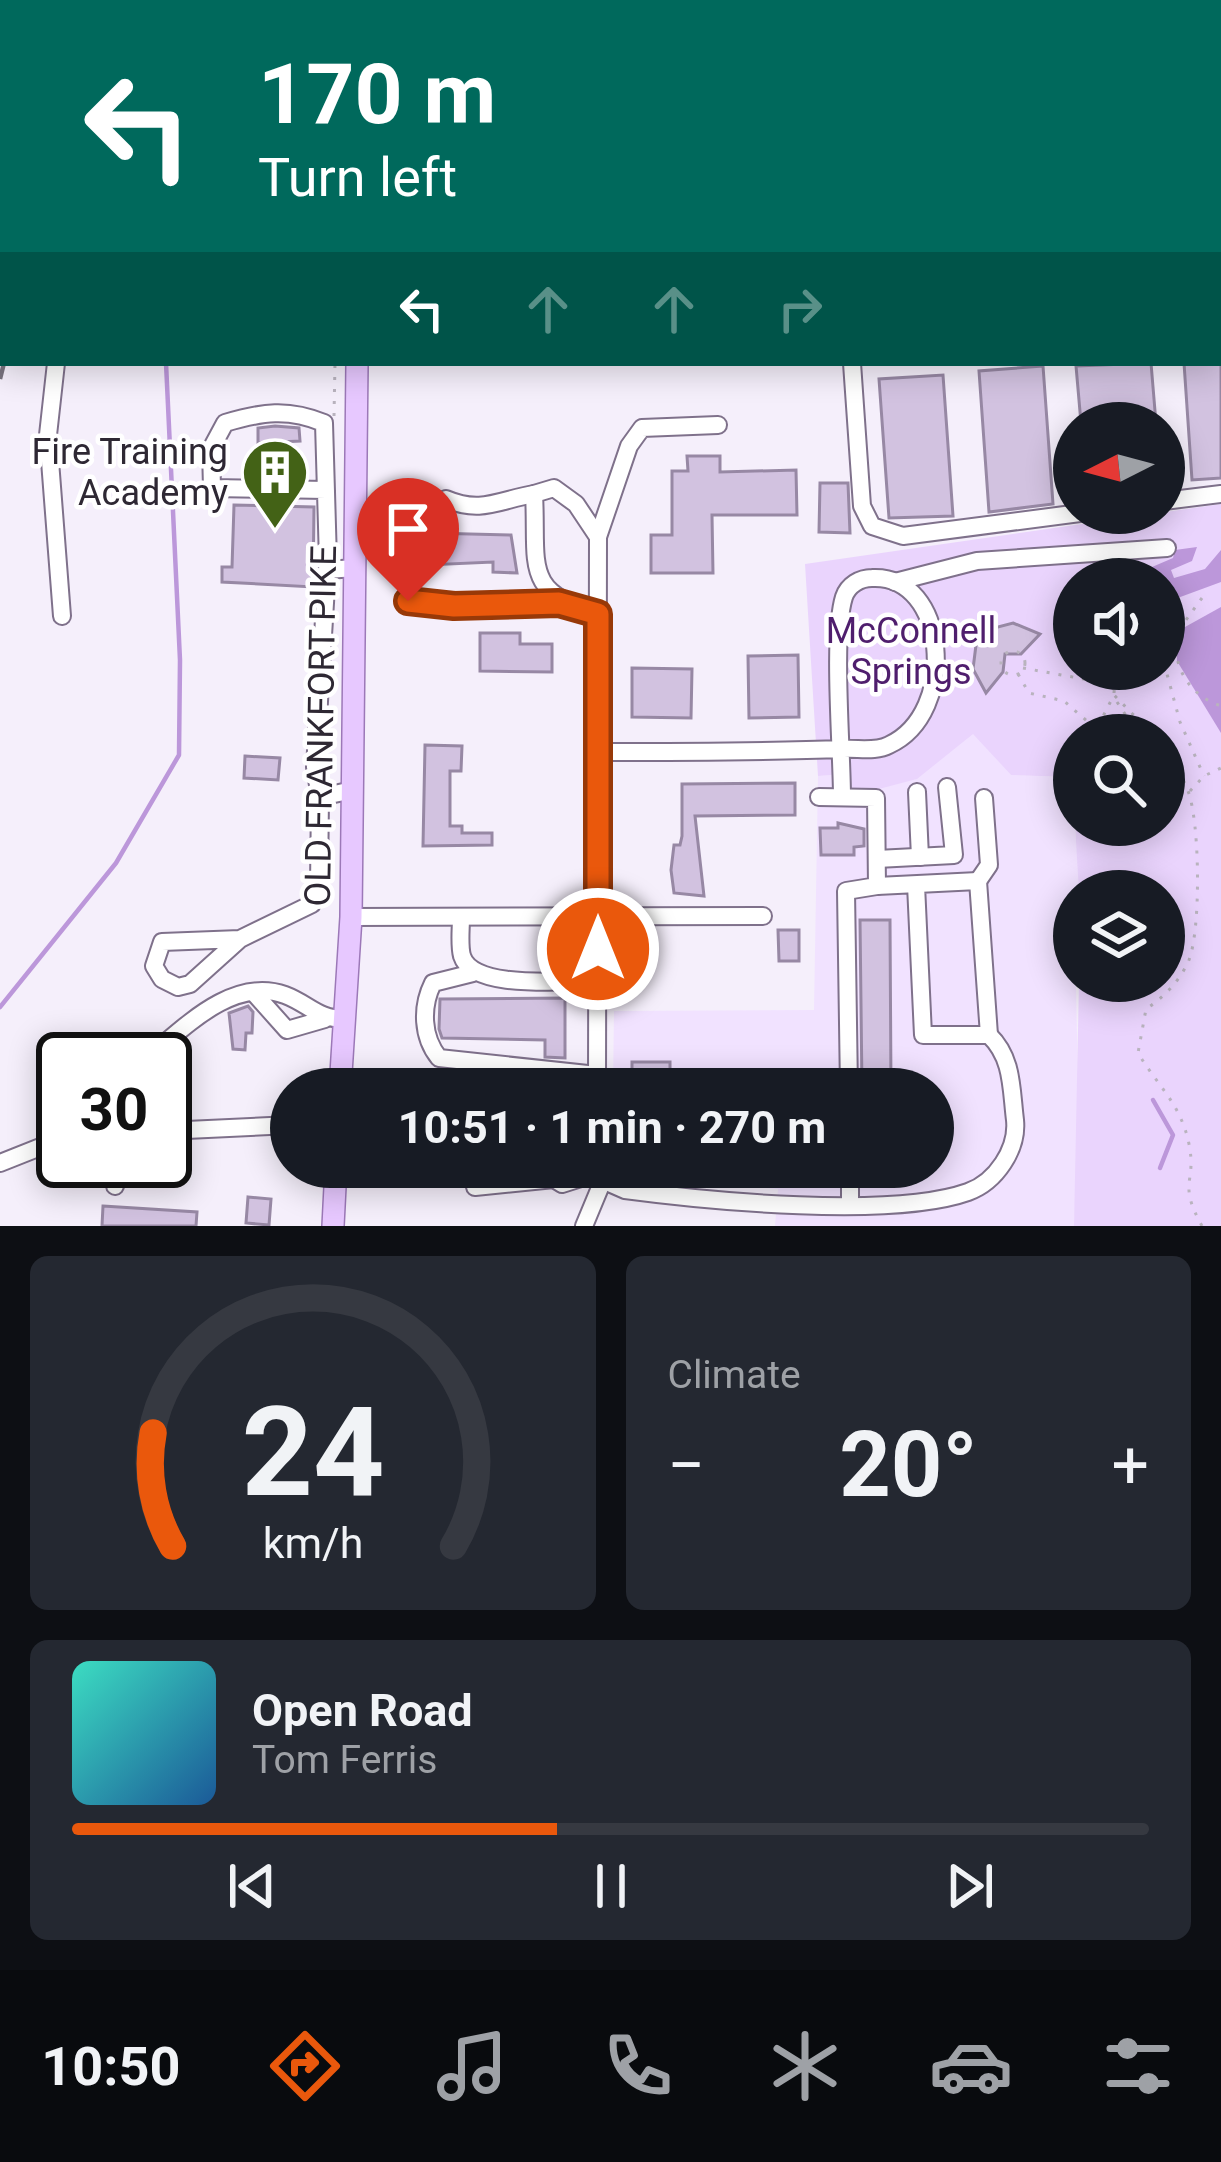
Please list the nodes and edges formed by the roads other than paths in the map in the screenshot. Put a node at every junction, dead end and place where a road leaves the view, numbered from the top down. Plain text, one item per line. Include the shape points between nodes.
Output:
1 (56, 366) edge
2 (357, 366) edge
3 (852, 366) edge
4 (718, 425) dead end
5 (326, 490) junction
6 (534, 494) junction
7 (1221, 494) edge
8 (1185, 499) edge
9 (1053, 517) edge
10 (598, 537) junction
11 (1167, 548) dead end
12 (355, 568) junction
13 (327, 570) junction
14 (895, 582) junction
15 (559, 603) junction
16 (598, 614) junction
17 (62, 616) dead end
18 (842, 749) junction
19 (598, 752) junction
20 (947, 787) dead end
21 (352, 790) junction
22 (917, 792) dead end
23 (320, 797) junction
24 (819, 797) dead end
25 (842, 797) junction
26 (984, 798) dead end
27 (920, 857) junction
28 (877, 860) junction
29 (978, 881) junction
30 (916, 885) junction
31 (877, 886) junction
32 (351, 916) junction
33 (763, 916) dead end
34 (461, 917) junction
35 (598, 917) junction
36 (240, 939) junction
37 (473, 973) junction
38 (598, 981) junction
39 (254, 993) junction
40 (335, 1019) junction
41 (184, 1032) edge
42 (989, 1035) junction
43 (338, 1068) edge
44 (505, 1068) edge
45 (597, 1068) edge
46 (849, 1068) edge
47 (270, 1126) edge
48 (192, 1130) edge
49 (36, 1146) edge
50 (0, 1163) edge
51 (335, 1188) edge
52 (596, 1188) edge
53 (620, 1188) edge
54 (850, 1188) edge
55 (850, 1204) junction
56 (333, 1226) edge
57 (584, 1226) edge

1 - 17 street via 49,435
2 - 12 main road, OLD FRANKFORT PIKE
3 - 9 street via 862,506 872,526 903,536
4 - 10 street via 642,428
5 - 5 street via 212,488 211,449 225,423 293,410 324,423
5 - 13 street
6 - 10 street via 554,488
6 - 15 street via 538,579
6 - 15 street via 490,508 446,499 420,511 408,601
7 - 8 street
10 - 16 street
11 - 14 street via 977,561
12 - 13 street
12 - 21 main road, OLD FRANKFORT PIKE
13 - 23 street
14 - 18 street via 856,581 844,594
14 - 18 street via 922,608 934,635 936,684 911,727 889,746
15 - 16 street
16 - 19 street
18 - 19 street
18 - 25 street
19 - 35 street
20 - 27 street via 954,855
21 - 23 street
21 - 32 main road, OLD FRANKFORT PIKE
22 - 27 street
23 - 36 street via 312,904
24 - 25 street
25 - 28 street via 876,797
26 - 29 street via 989,865
27 - 28 street
28 - 31 street
29 - 30 street
29 - 42 street
30 - 31 street
30 - 42 street via 923,1035
31 - 46 street via 846,891
32 - 34 street
32 - 40 main road, OLD FRANKFORT PIKE
33 - 35 street
34 - 35 street
34 - 37 street via 462,957
35 - 38 street
36 - 36 street via 163,942 154,966 162,979 190,985
37 - 38 street
37 - 44 street via 433,983 425,1000 428,1044 440,1058
38 - 45 street
39 - 40 street via 288,996
39 - 40 street via 287,1030
39 - 41 street via 224,1000
40 - 43 main road, OLD FRANKFORT PIKE
42 - 55 street via 1006,1052 1017,1138 1002,1166 973,1191
47 - 48 street
49 - 50 street
51 - 56 main road
52 - 57 street
53 - 55 street
54 - 55 street

